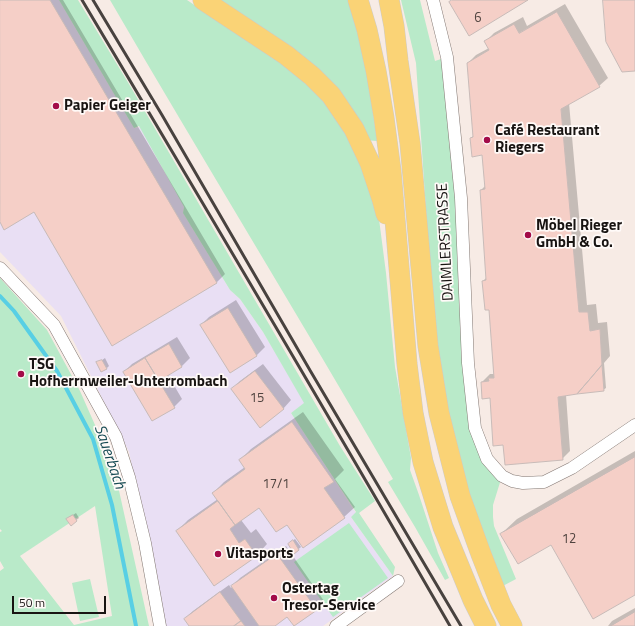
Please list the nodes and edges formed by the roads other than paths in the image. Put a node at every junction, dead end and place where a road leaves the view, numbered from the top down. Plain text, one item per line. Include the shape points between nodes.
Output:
1 (203, 0) edge
2 (358, 0) edge
3 (380, 0) edge
4 (389, 0) edge
5 (433, 0) edge
6 (398, 61) junction
7 (0, 268) edge
8 (399, 275) junction
9 (635, 425) edge
10 (398, 581) dead end
11 (160, 626) edge
12 (336, 626) edge
13 (486, 626) edge
14 (512, 626) edge

1 - 8 highway via 286,55 331,95 354,129 370,163 382,199
2 - 8 highway via 367,30 384,118
3 - 6 highway
4 - 6 highway
5 - 9 street, DAIMLERSTRASSE via 447,57 461,198 468,363 475,428 487,459 502,476 512,481 544,482 572,468
6 - 14 highway via 410,143 428,346 439,413 460,496 501,605
7 - 11 street via 54,325 116,437 130,477 142,528
8 - 13 highway via 413,414 423,462 442,527
10 - 12 street

